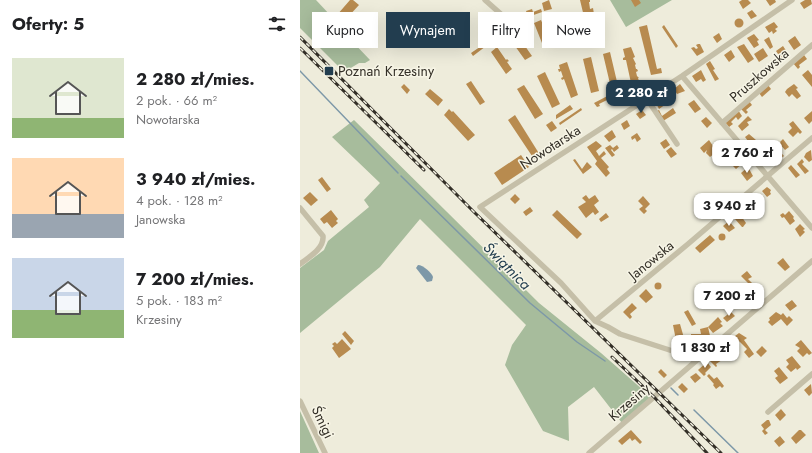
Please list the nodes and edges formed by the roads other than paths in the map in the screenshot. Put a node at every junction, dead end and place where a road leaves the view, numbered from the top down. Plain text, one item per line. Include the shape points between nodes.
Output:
1 (485, 0) edge
2 (792, 0) edge
3 (499, 12) edge
4 (812, 45) edge
5 (682, 76) junction
6 (647, 99) junction
7 (722, 123) junction
8 (812, 138) edge
9 (676, 144) dead end
10 (768, 176) junction
11 (300, 208) edge
12 (812, 228) edge
13 (812, 261) edge
14 (300, 264) edge
15 (595, 321) junction
16 (696, 361) junction
17 (812, 374) edge
18 (300, 401) edge
19 (768, 412) dead end
20 (325, 453) edge
21 (590, 453) edge

1 - 3 street
2 - 5 street, Nowotarska
4 - 7 street, Pruszkowska
5 - 6 street, Nowotarska
5 - 7 street
6 - 9 street
6 - 15 street, Nowotarska via 480,207 562,283
7 - 10 street
8 - 10 street, Janowska
10 - 12 street
10 - 15 street, Janowska
11 - 14 street via 323,236 320,248
13 - 16 street, Krzesiny
15 - 16 street via 620,334
16 - 21 street, Krzesiny
17 - 19 street
18 - 20 street, Śmigi

